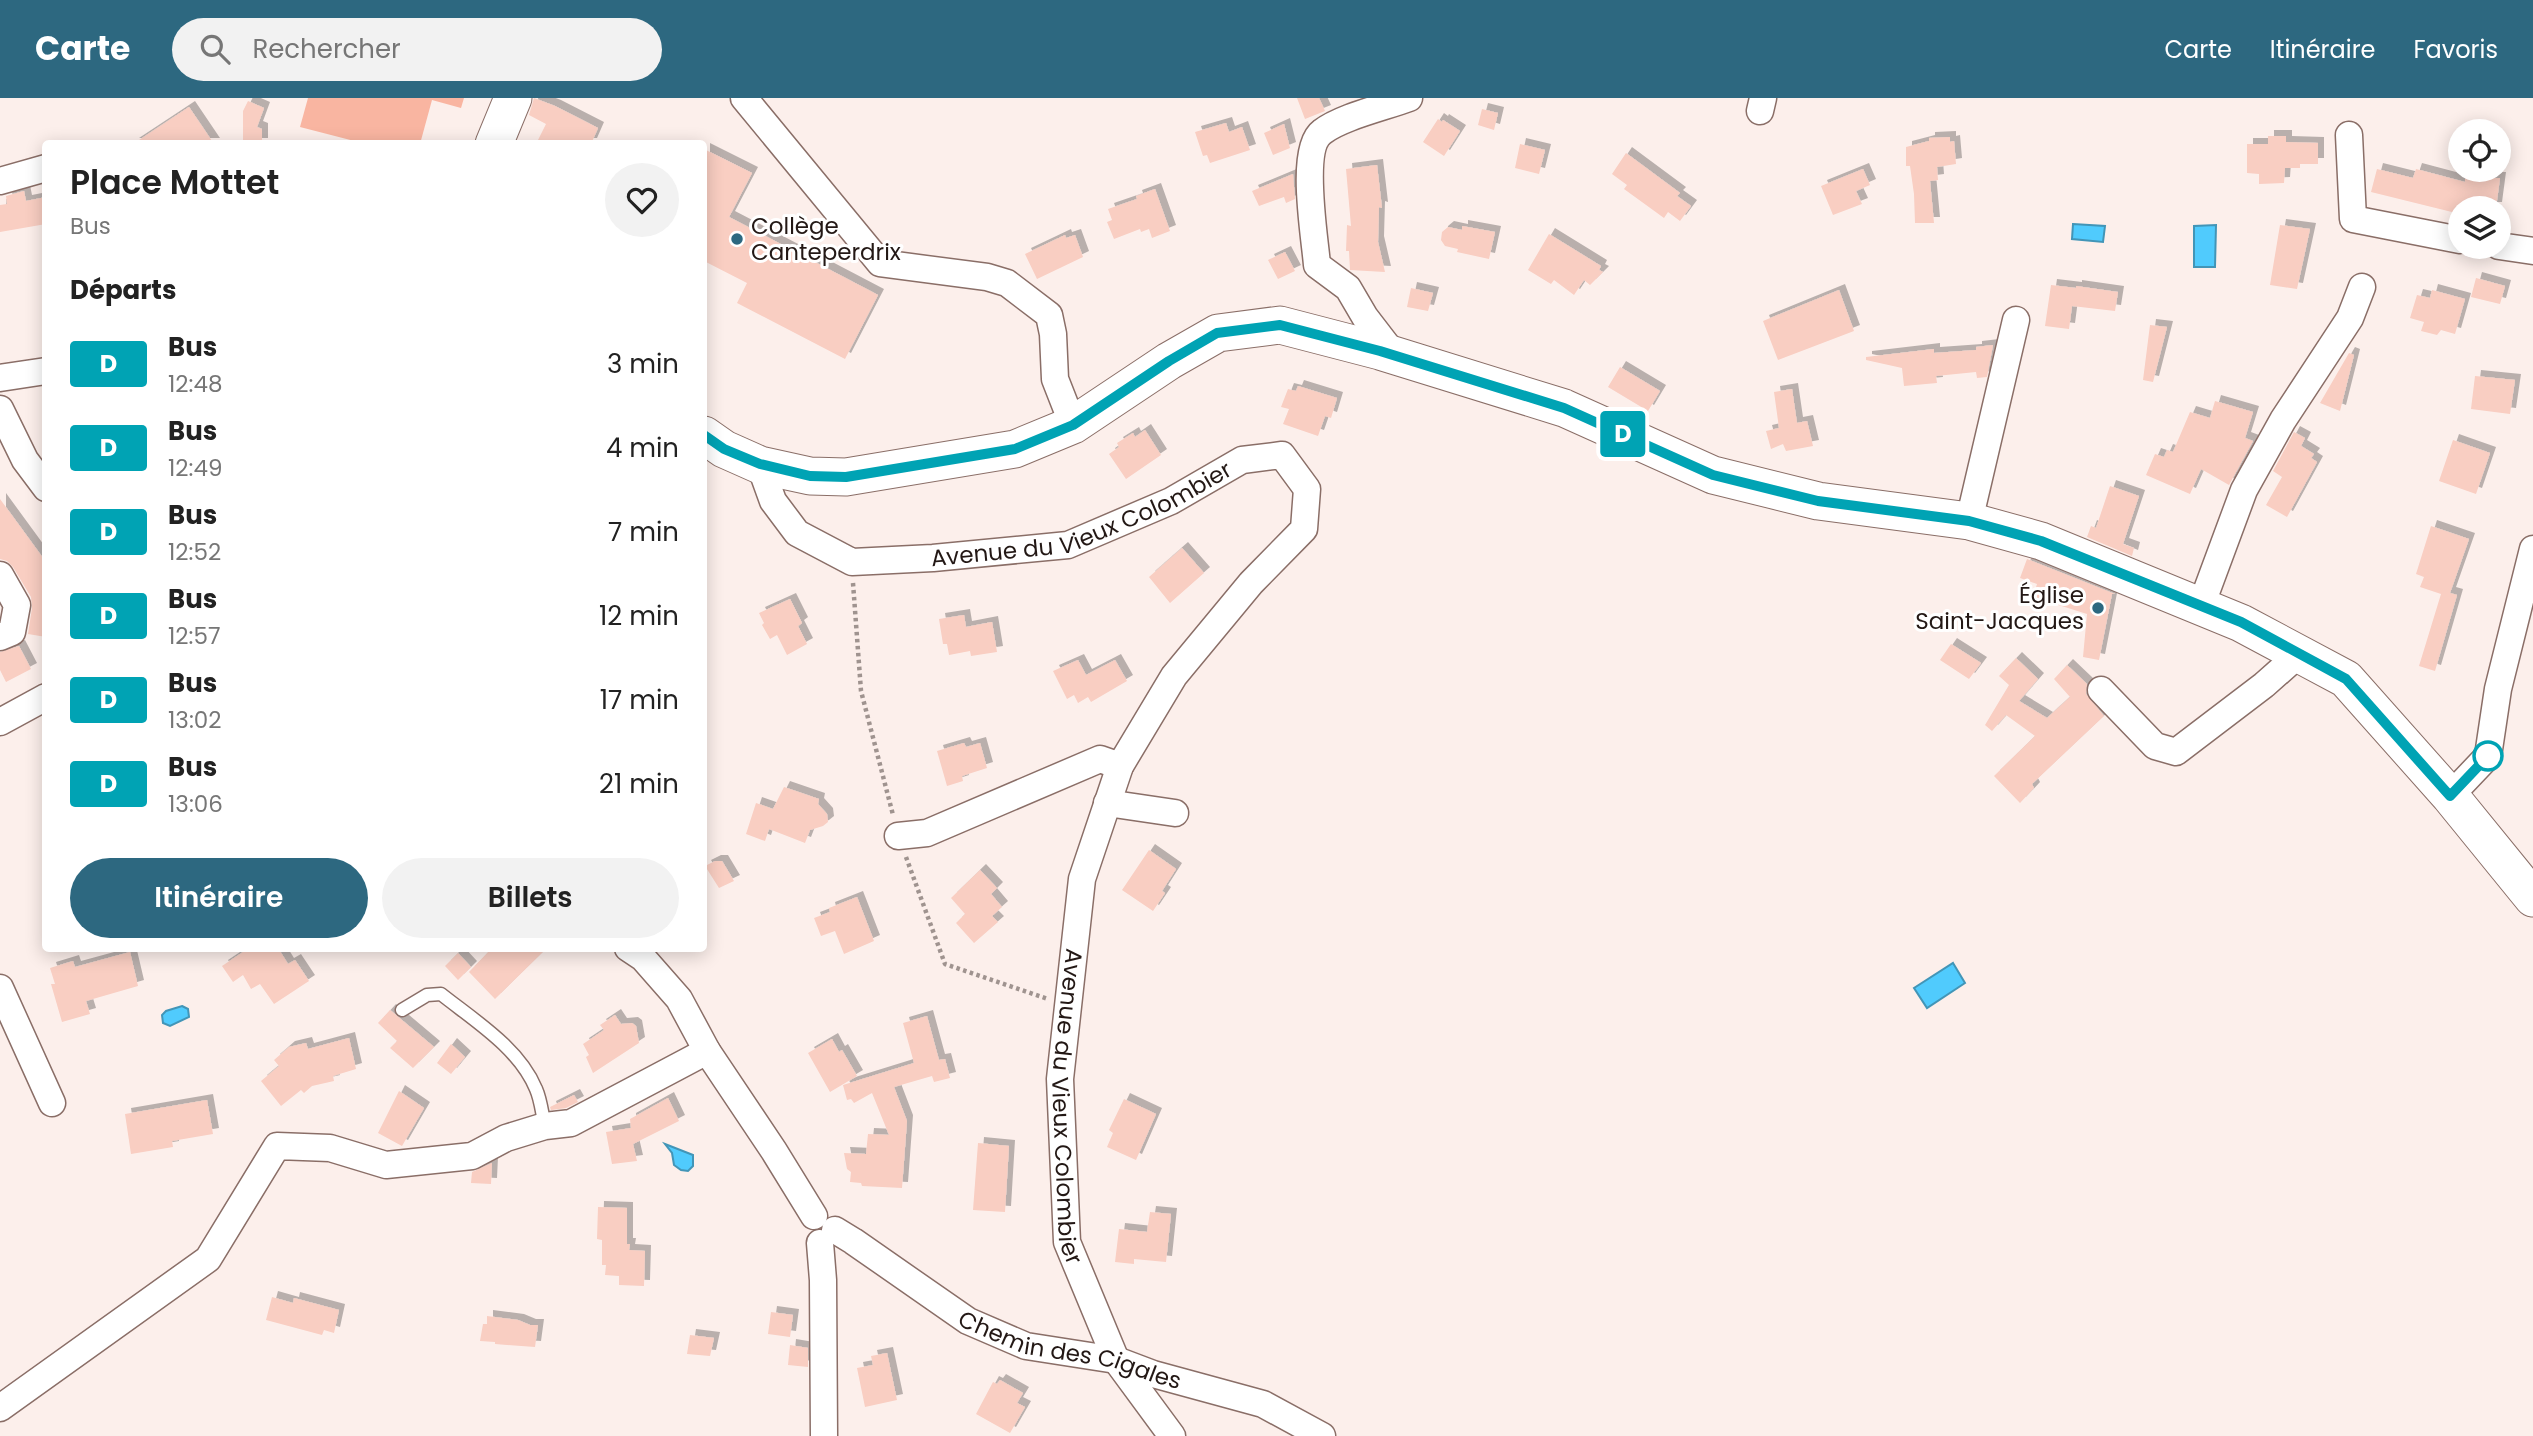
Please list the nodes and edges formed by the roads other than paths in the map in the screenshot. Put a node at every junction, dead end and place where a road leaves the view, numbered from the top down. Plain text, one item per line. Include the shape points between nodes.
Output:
1 (495, 98) edge
2 (513, 98) edge
3 (744, 98) edge
4 (1409, 98) edge
5 (2349, 135) dead end
6 (481, 140) edge
7 (496, 140) edge
8 (42, 169) edge
9 (0, 181) edge
10 (2448, 238) edge
11 (2511, 248) edge
12 (2533, 251) edge
13 (2362, 287) dead end
14 (2016, 320) dead end
15 (1395, 356) junction
16 (42, 372) edge
17 (0, 378) edge
18 (0, 410) edge
19 (1073, 425) junction
20 (707, 437) edge
21 (760, 464) junction
22 (42, 483) edge
23 (1969, 521) junction
24 (2533, 550) edge
25 (0, 575) edge
26 (2529, 581) edge
27 (2201, 606) junction
28 (0, 637) edge
29 (2299, 654) junction
30 (2101, 690) dead end
31 (42, 700) edge
32 (0, 722) edge
33 (1120, 766) junction
34 (2450, 796) junction
35 (1107, 803) junction
36 (1175, 813) dead end
37 (898, 836) dead end
38 (2533, 898) edge
39 (634, 952) edge
40 (0, 988) edge
41 (402, 1010) dead end
42 (707, 1051) junction
43 (52, 1103) dead end
44 (545, 1126) junction
45 (823, 1230) junction
46 (1116, 1360) junction
47 (0, 1408) edge
48 (824, 1436) edge
49 (1172, 1436) edge
50 (1322, 1436) edge

1 - 6 street
2 - 7 street
3 - 19 street via 880,263 988,277 1007,283 1048,315 1055,379
4 - 15 street via 1320,133 1312,147 1310,176 1317,265 1348,288
5 - 10 street via 2353,219
8 - 9 street
11 - 12 street
13 - 27 street via 2350,318 2244,489
14 - 23 street
15 - 19 street via 1280,325 1217,333
15 - 23 street via 1564,408 1713,475 1818,501
16 - 17 street
18 - 22 street
19 - 21 street via 1015,449 846,477 810,476
20 - 21 street
21 - 33 street, Avenue du Vieux Colombier via 773,501 797,533 852,562 1068,545 1171,501 1242,460 1282,455 1307,489 1304,529 1251,583 1174,676
23 - 27 street via 2041,541
24 - 26 street
25 - 28 street via 17,605 12,632
26 - 34 street via 2498,689 2488,756
27 - 29 street
29 - 30 street via 2176,752 2155,746
29 - 34 street via 2346,679
31 - 32 street
33 - 35 street, Avenue du Vieux Colombier
33 - 37 street via 1100,759 927,833
34 - 38 street
35 - 36 street
35 - 46 street, Avenue du Vieux Colombier via 1082,879 1060,1079 1067,1242
39 - 42 street via 679,999
40 - 43 street
41 - 44 lane via 427,995 441,994 496,1037 519,1061 536,1089
42 - 44 street via 571,1122
42 - 45 street
44 - 47 street via 506,1138 472,1156 386,1166 330,1148 277,1146 208,1259
45 - 46 street, Chemin des Cigales via 853,1241 968,1321 1026,1346
45 - 48 street
46 - 49 street, Avenue du Vieux Colombier
46 - 50 street, Chemin des Cigales via 1263,1404

